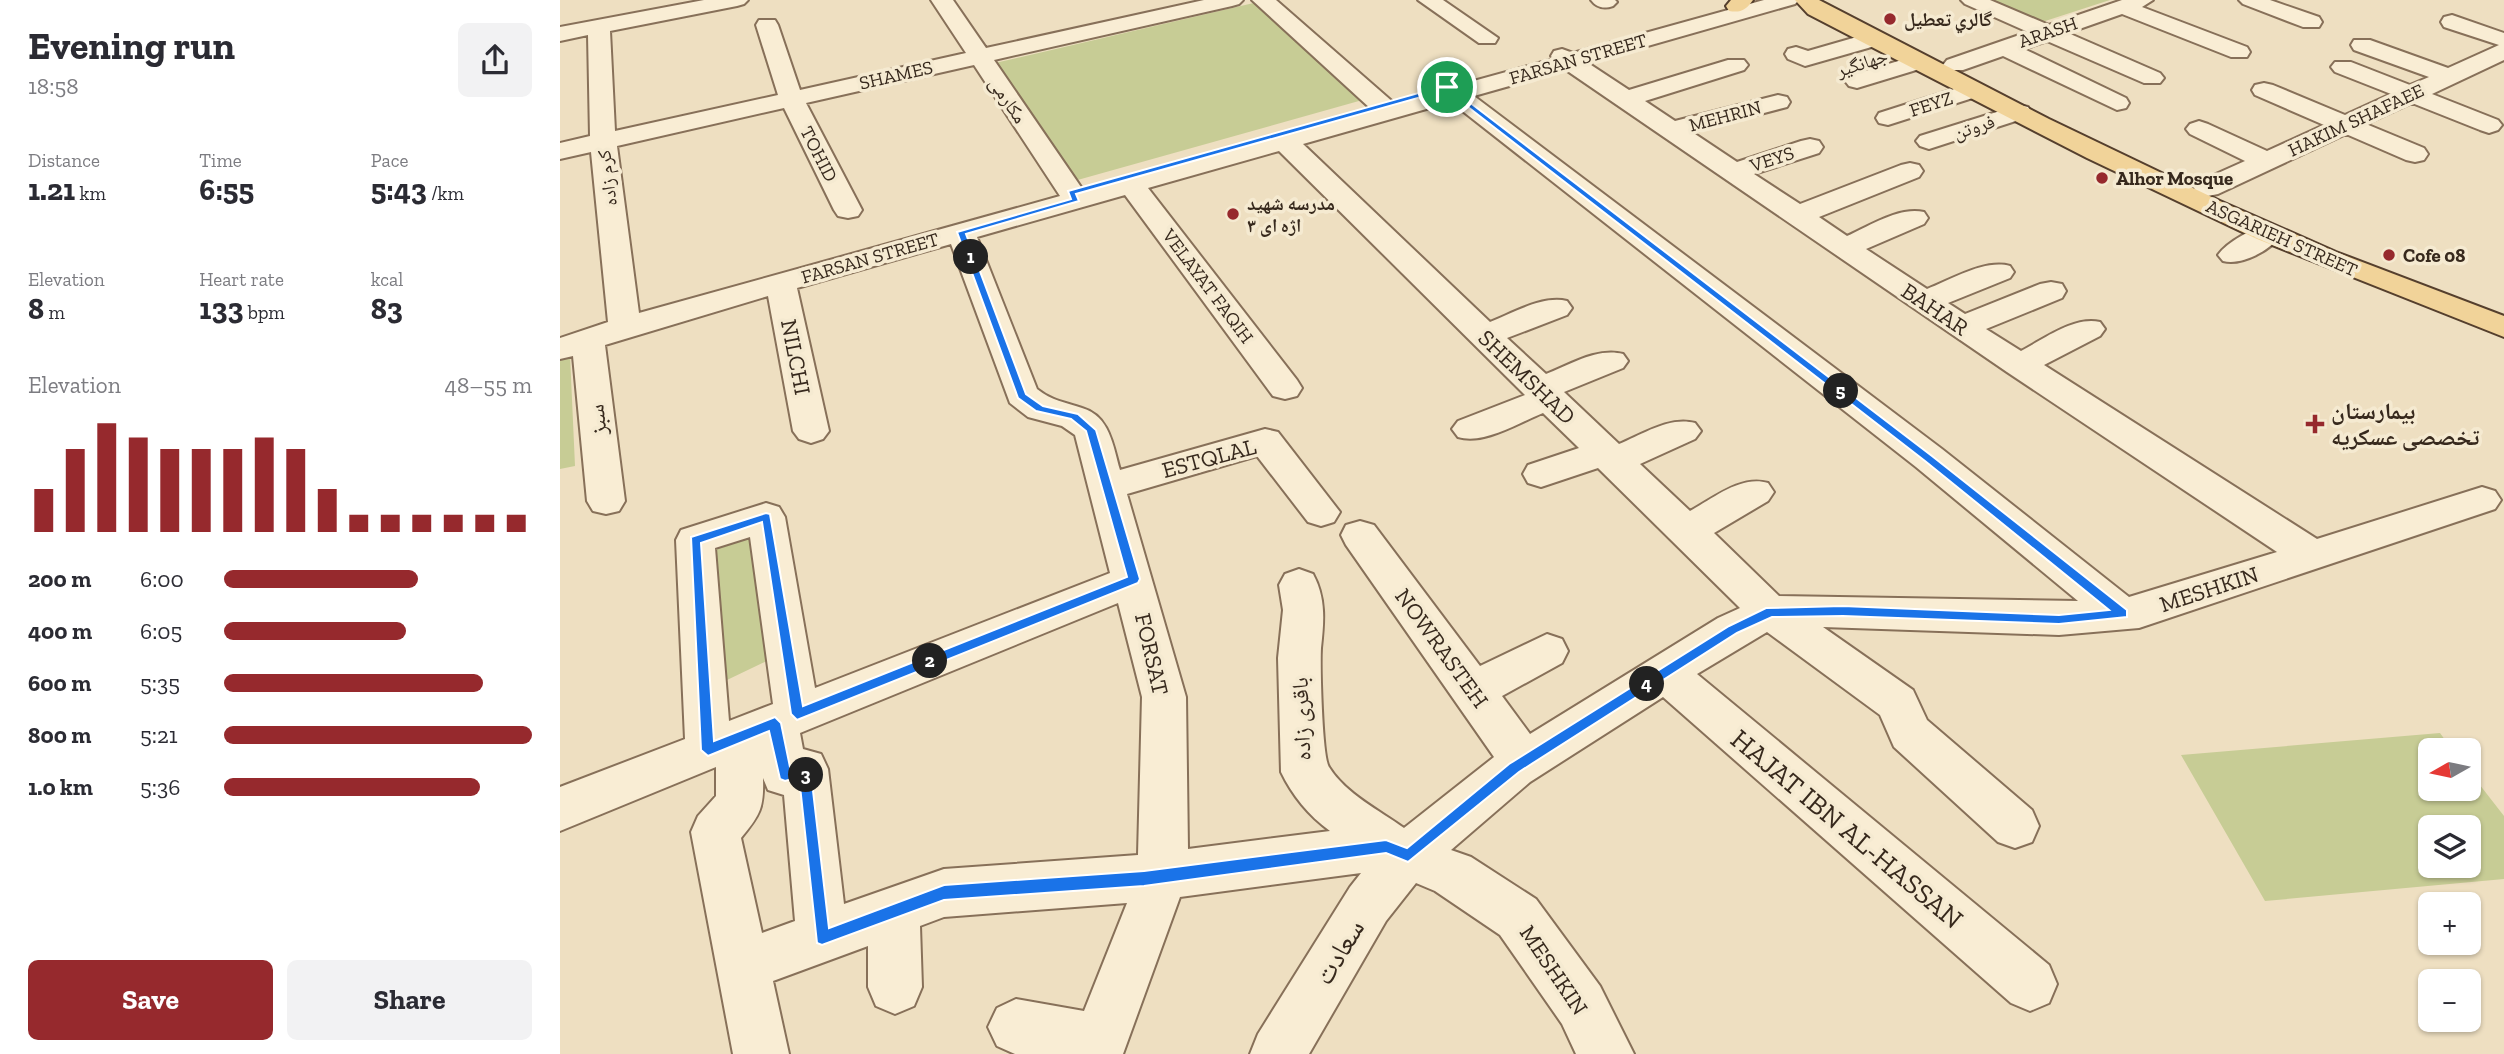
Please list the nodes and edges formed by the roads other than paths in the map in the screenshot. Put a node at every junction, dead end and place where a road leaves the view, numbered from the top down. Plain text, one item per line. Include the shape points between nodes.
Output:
1 (684, 0) edge
2 (737, 0) edge
3 (942, 0) edge
4 (1232, 0) edge
5 (1263, 0) edge
6 (1429, 0) edge
7 (1788, 0) edge
8 (1806, 0) edge
9 (1814, 0) edge
10 (1972, 0) edge
11 (2250, 0) edge
12 (2132, 3) edge
13 (1741, 6) edge
14 (593, 18) junction
15 (2311, 22) dead end
16 (2452, 22) dead end
17 (560, 25) edge
18 (767, 25) dead end
19 (1752, 30) dead end
20 (2046, 33) junction
21 (560, 34) edge
22 (1487, 38) dead end
23 (2362, 45) dead end
24 (2003, 47) junction
25 (1896, 51) junction
26 (2502, 51) edge
27 (2239, 52) dead end
28 (1796, 54) dead end
29 (978, 57) junction
30 (1565, 59) junction
31 (1736, 65) dead end
32 (1955, 65) junction
33 (2343, 67) dead end
34 (1827, 74) dead end
35 (2451, 77) junction
36 (2152, 78) dead end
37 (1857, 81) dead end
38 (1451, 90) junction
39 (1973, 90) junction
40 (2264, 90) dead end
41 (2412, 94) junction
42 (2343, 96) dead end
43 (791, 98) junction
44 (1626, 99) junction
45 (1778, 102) dead end
46 (2117, 103) dead end
47 (1385, 108) junction
48 (2378, 110) junction
49 (2019, 112) junction
50 (1888, 118) dead end
51 (2489, 125) dead end
52 (2344, 126) junction
53 (2199, 129) dead end
54 (1672, 130) junction
55 (603, 141) junction
56 (1284, 141) junction
57 (1929, 141) dead end
58 (1810, 147) dead end
59 (560, 151) edge
60 (2415, 154) dead end
61 (2267, 161) junction
62 (1910, 171) dead end
63 (1734, 172) junction
64 (1131, 184) junction
65 (2208, 188) junction
66 (1074, 196) junction
67 (848, 210) dead end
68 (1798, 215) junction
69 (1914, 218) dead end
70 (961, 232) junction
71 (2268, 234) junction
72 (1845, 247) junction
73 (2233, 255) dead end
74 (1999, 272) dead end
75 (781, 283) junction
76 (2051, 291) dead end
77 (1924, 301) junction
78 (2504, 307) edge
79 (1556, 308) dead end
80 (624, 323) junction
81 (1962, 327) junction
82 (2504, 327) edge
83 (2089, 329) dead end
84 (1485, 335) junction
85 (569, 341) edge
86 (1611, 361) dead end
87 (2019, 365) junction
88 (1285, 388) dead end
89 (1545, 394) junction
90 (1470, 429) dead end
91 (811, 431) dead end
92 (1682, 431) dead end
93 (1609, 456) junction
94 (1541, 474) dead end
95 (1108, 487) junction
96 (1755, 492) dead end
97 (606, 500) dead end
98 (2482, 500) dead end
99 (1321, 512) dead end
100 (1687, 531) junction
101 (1360, 535) dead end
102 (2312, 555) junction
103 (1134, 579) junction
104 (1299, 585) dead end
105 (1770, 612) junction
106 (2122, 614) junction
107 (1547, 650) dead end
108 (1665, 673) junction
109 (1473, 691) junction
110 (755, 731) junction
111 (1524, 762) junction
112 (560, 809) edge
113 (2015, 826) dead end
114 (1402, 853) junction
115 (1163, 876) junction
116 (894, 911) junction
117 (822, 938) junction
118 (744, 966) junction
119 (2030, 985) dead end
120 (894, 986) dead end
121 (1016, 1027) dead end
122 (1097, 1048) edge
123 (761, 1054) edge
124 (1278, 1054) edge
125 (1606, 1054) edge

1 - 14 street
2 - 14 street
3 - 29 street, مکارمی
4 - 29 street, SHAMES via 1108,17
5 - 47 street
6 - 22 street
7 - 13 street, FARSAN STREET
8 - 25 main road, ASGARIEH STREET
9 - 32 main road, ASGARIEH STREET
10 - 20 street
11 - 15 street
12 - 20 street, ARASH
12 - 27 street
13 - 19 street
13 - 30 street, FARSAN STREET via 1634,47
14 - 17 street
14 - 21 street
14 - 55 street, کرم زاده
16 - 26 street
18 - 43 street, TOHID
20 - 24 street, ARASH
20 - 36 street
23 - 35 street
24 - 32 street, ARASH
24 - 46 street
25 - 28 street via 1805,59
25 - 34 street, جهانگیر
25 - 37 street
25 - 39 main road, ASGARIEH STREET
26 - 35 street, HAKIM SHAFAEE
29 - 43 street, SHAMES
29 - 66 street, مکارمی
30 - 38 street, FARSAN STREET
30 - 44 street, BAHAR
31 - 44 street
32 - 65 main road, ASGARIEH STREET
33 - 41 street
35 - 41 street, HAKIM SHAFAEE
38 - 47 street, FARSAN STREET
38 - 106 street via 1918,450
39 - 49 main road, ASGARIEH STREET
39 - 50 street, FEYZ
40 - 52 street
41 - 48 street, HAKIM SHAFAEE
41 - 51 street
42 - 48 street
43 - 55 street, SHAMES
43 - 67 street, TOHID
44 - 54 street, BAHAR
45 - 54 street, MEHRIN
47 - 56 street, FARSAN STREET
47 - 66 street, FARSAN STREET
48 - 52 street, HAKIM SHAFAEE
49 - 57 street, فروتن
49 - 71 main road, ASGARIEH STREET
52 - 60 street
52 - 61 street, HAKIM SHAFAEE
53 - 61 street
54 - 63 street, BAHAR
55 - 59 street, SHAMES
55 - 80 street, کرم زاده
56 - 64 street, FARSAN STREET
56 - 84 street, SHEMSHAD
58 - 63 street, VEYS
61 - 65 street, HAKIM SHAFAEE
62 - 68 street
63 - 68 street, BAHAR
64 - 66 street, FARSAN STREET
64 - 88 street, VELAYAT FAQIH
65 - 78 main road, ASGARIEH STREET via 2297,229
66 - 70 street, FARSAN STREET
66 - 80 street, FARSAN STREET
68 - 72 street, BAHAR
69 - 72 street
70 - 75 street, FARSAN STREET
70 - 95 street, FORSAT via 1022,396 1040,408 1074,416 1091,430
71 - 73 street
71 - 82 main road, ASGARIEH STREET
72 - 77 street, BAHAR
74 - 77 street
75 - 80 street, FARSAN STREET
75 - 91 street, NILCHI
76 - 81 street
77 - 81 street, BAHAR
79 - 84 street
80 - 85 street, FARSAN STREET
81 - 87 street, BAHAR
83 - 87 street
84 - 89 street, SHEMSHAD
85 - 97 street, سبز
86 - 89 street
87 - 102 street, BAHAR
89 - 90 street
89 - 93 street, SHEMSHAD
92 - 93 street
93 - 94 street
93 - 100 street, SHEMSHAD
95 - 99 street, ESTQLAL via 1265,441
95 - 103 street, FORSAT
96 - 100 street
98 - 102 street, MESHKIN
100 - 105 street, SHEMSHAD
101 - 109 street, NOWRASTEH
102 - 106 street, MESHKIN
103 - 110 street
103 - 115 street, FORSAT via 1164,698
104 - 114 street, باقری زاده via 1304,610 1299,658 1304,772 1332,805
105 - 106 street, MESHKIN via 2059,620
105 - 108 street, MESHKIN
105 - 113 street, SHEMSHAD via 1897,703 1910,733
107 - 109 street
108 - 111 street, MESHKIN
108 - 119 street, HAJAT IBN AL-HASSAN
109 - 111 street, NOWRASTEH
110 - 112 street
110 - 117 street via 785,775 805,769
110 - 118 street via 740,804 715,832
111 - 114 street, MESHKIN
114 - 115 street via 1386,847
114 - 124 street, سعادت
114 - 125 street, MESHKIN via 1453,873 1518,917 1581,1005
115 - 116 street via 944,892
115 - 122 street, FORSAT
116 - 117 street
116 - 120 street
117 - 118 street
118 - 123 street
121 - 122 street

